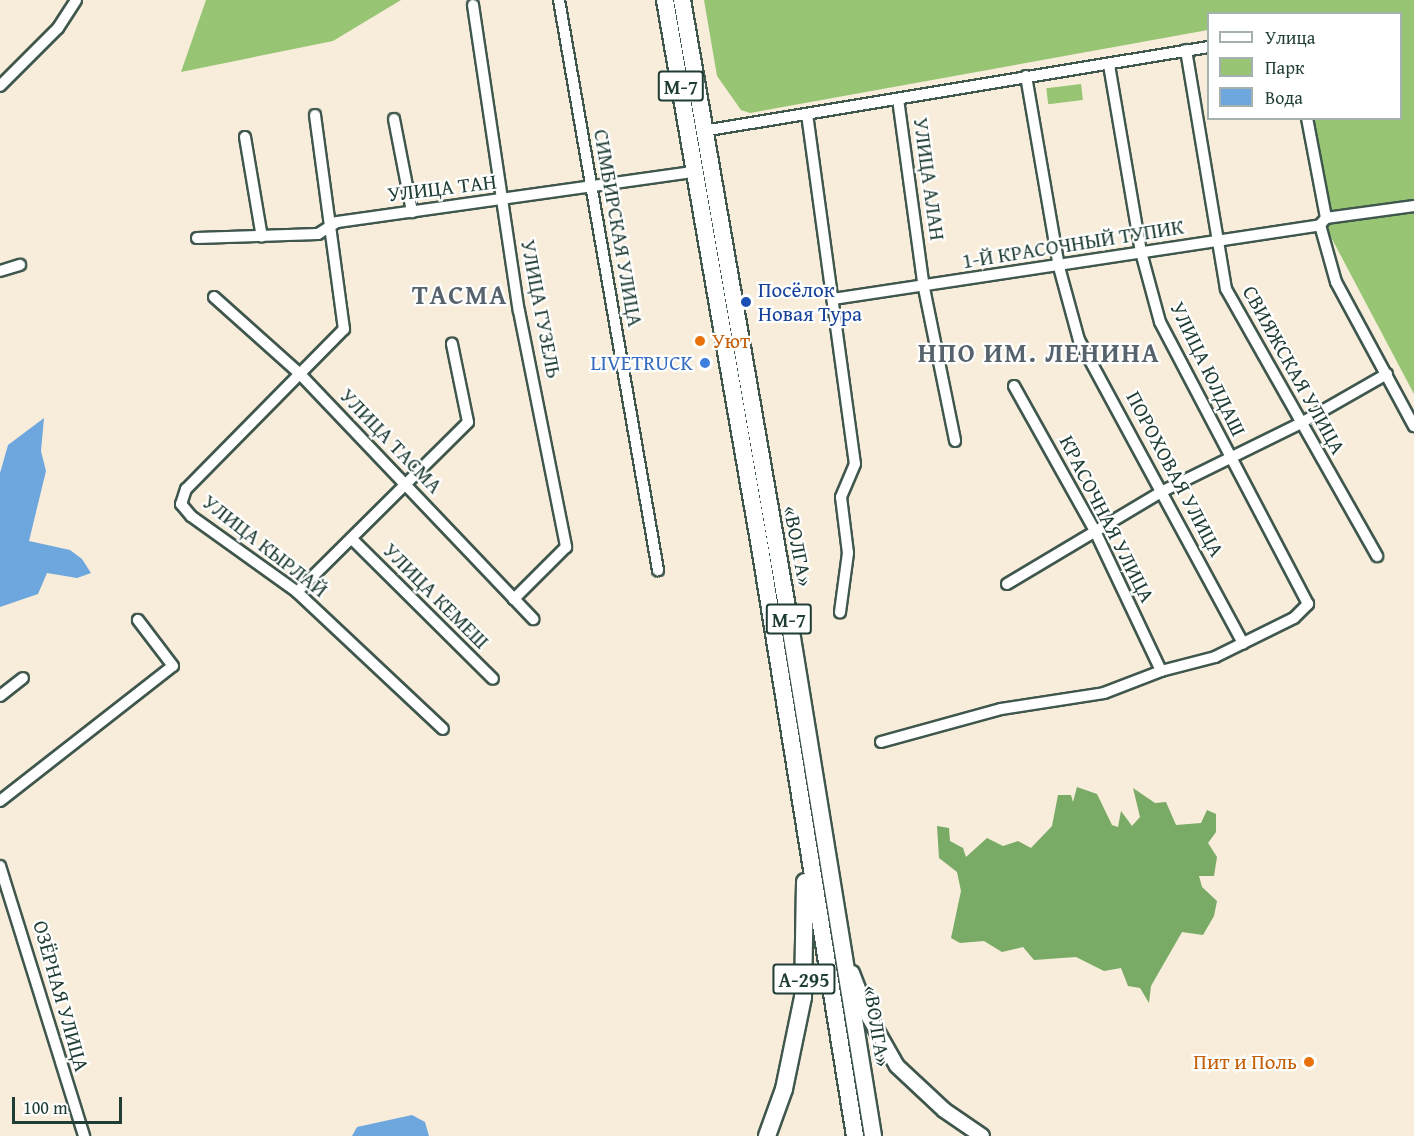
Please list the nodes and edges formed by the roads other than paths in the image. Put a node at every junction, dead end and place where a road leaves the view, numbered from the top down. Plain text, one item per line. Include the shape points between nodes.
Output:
1 (76, 0) edge
2 (559, 0) edge
3 (665, 0) edge
4 (682, 0) edge
5 (473, 5) dead end
6 (1207, 47) edge
7 (1186, 50) junction
8 (1109, 64) junction
9 (1026, 76) junction
10 (0, 86) edge
11 (898, 99) junction
12 (807, 114) junction
13 (315, 115) dead end
14 (394, 119) dead end
15 (1307, 120) edge
16 (703, 131) junction
17 (245, 137) dead end
18 (695, 172) junction
19 (592, 190) junction
20 (500, 200) junction
21 (1414, 206) edge
22 (412, 212) junction
23 (1323, 222) junction
24 (331, 229) junction
25 (262, 237) junction
26 (197, 238) dead end
27 (1218, 240) junction
28 (1141, 252) junction
29 (20, 265) dead end
30 (1059, 267) junction
31 (0, 271) edge
32 (924, 288) junction
33 (214, 297) dead end
34 (833, 299) junction
35 (452, 344) dead end
36 (299, 374) junction
37 (1387, 374) junction
38 (1014, 386) dead end
39 (1301, 423) junction
40 (1414, 426) edge
41 (955, 441) dead end
42 (1229, 457) junction
43 (405, 483) junction
44 (1163, 491) junction
45 (1094, 530) junction
46 (352, 540) junction
47 (1377, 555) dead end
48 (658, 570) dead end
49 (1006, 584) dead end
50 (297, 592) junction
51 (514, 599) junction
52 (840, 612) dead end
53 (533, 619) dead end
54 (138, 620) dead end
55 (1243, 643) junction
56 (1161, 671) junction
57 (23, 678) dead end
58 (493, 679) dead end
59 (0, 696) edge
60 (443, 729) dead end
61 (881, 742) dead end
62 (0, 801) edge
63 (802, 818) junction
64 (0, 866) edge
65 (840, 937) junction
66 (84, 1136) edge
67 (767, 1136) edge
68 (855, 1136) edge
69 (873, 1136) edge
70 (982, 1136) edge

1 - 10 street via 58,28
2 - 19 street, СИМБИРСКАЯ УЛИЦА
3 - 18 highway, «ВОЛГА» / М-7
4 - 16 highway, «ВОЛГА» / М-7
5 - 20 street, УЛИЦА ГУЗЕЛЬ
6 - 7 street
7 - 8 street
7 - 27 street, СВИЯЖСКАЯ УЛИЦА
8 - 9 street
8 - 28 street, УЛИЦА ЮЛДАШ
9 - 11 street
9 - 30 street, ПОРОХОВАЯ УЛИЦА
11 - 12 street
11 - 32 street, УЛИЦА АЛАН
12 - 16 street
12 - 34 street
13 - 24 street
14 - 22 street
15 - 23 street
16 - 65 highway, «ВОЛГА» / М-7
17 - 25 street
18 - 19 street, УЛИЦА ТАН
18 - 63 highway, «ВОЛГА» / М-7
19 - 20 street, УЛИЦА ТАН
19 - 48 street, СИМБИРСКАЯ УЛИЦА
20 - 22 street, УЛИЦА ТАН
20 - 51 street, УЛИЦА ГУЗЕЛЬ via 566,547
21 - 23 street, 1-Й КРАСОЧНЫЙ ТУПИК
22 - 24 street, УЛИЦА ТАН via 336,222
23 - 27 street, 1-Й КРАСОЧНЫЙ ТУПИК
23 - 37 street via 1336,282
24 - 25 street, УЛИЦА ТАН via 318,234
24 - 36 street, УЛИЦА КЫРЛАЙ via 344,329
25 - 26 street, УЛИЦА ТАН
27 - 28 street, 1-Й КРАСОЧНЫЙ ТУПИК
27 - 39 street, СВИЯЖСКАЯ УЛИЦА via 1226,289
28 - 30 street, 1-Й КРАСОЧНЫЙ ТУПИК
28 - 42 street, УЛИЦА ЮЛДАШ via 1160,322
29 - 31 street
30 - 32 street, 1-Й КРАСОЧНЫЙ ТУПИК
30 - 44 street, ПОРОХОВАЯ УЛИЦА via 1079,340
32 - 34 street, 1-Й КРАСОЧНЫЙ ТУПИК
32 - 41 street, УЛИЦА АЛАН
33 - 36 street, УЛИЦА ТАСМА
34 - 52 street via 855,464 841,497 848,553
35 - 43 street via 468,422
36 - 43 street, УЛИЦА ТАСМА
36 - 50 street, УЛИЦА КЫРЛАЙ via 186,489 181,504 191,516
37 - 39 street
37 - 40 street
38 - 45 street, КРАСОЧНАЯ УЛИЦА
39 - 42 street
39 - 47 street, СВИЯЖСКАЯ УЛИЦА
42 - 44 street
42 - 55 street, УЛИЦА ЮЛДАШ via 1308,604 1294,618
43 - 46 street
43 - 51 street, УЛИЦА ТАСМА
44 - 45 street
44 - 55 street, ПОРОХОВАЯ УЛИЦА
45 - 49 street
45 - 56 street, КРАСОЧНАЯ УЛИЦА
46 - 50 street
46 - 58 street, УЛИЦА КЕМЕШ
50 - 60 street, УЛИЦА КЫРЛАЙ
51 - 53 street, УЛИЦА ТАСМА
54 - 62 street via 172,666
55 - 56 street via 1215,657
56 - 61 street via 1104,693 1001,709
57 - 59 street
63 - 67 highway, А-295 via 803,997 784,1089
63 - 68 highway, «ВОЛГА» / М-7
64 - 66 street, ОЗЁРНАЯ УЛИЦА
65 - 69 highway, «ВОЛГА» / М-7
65 - 70 main road via 869,1017 897,1066 944,1110

